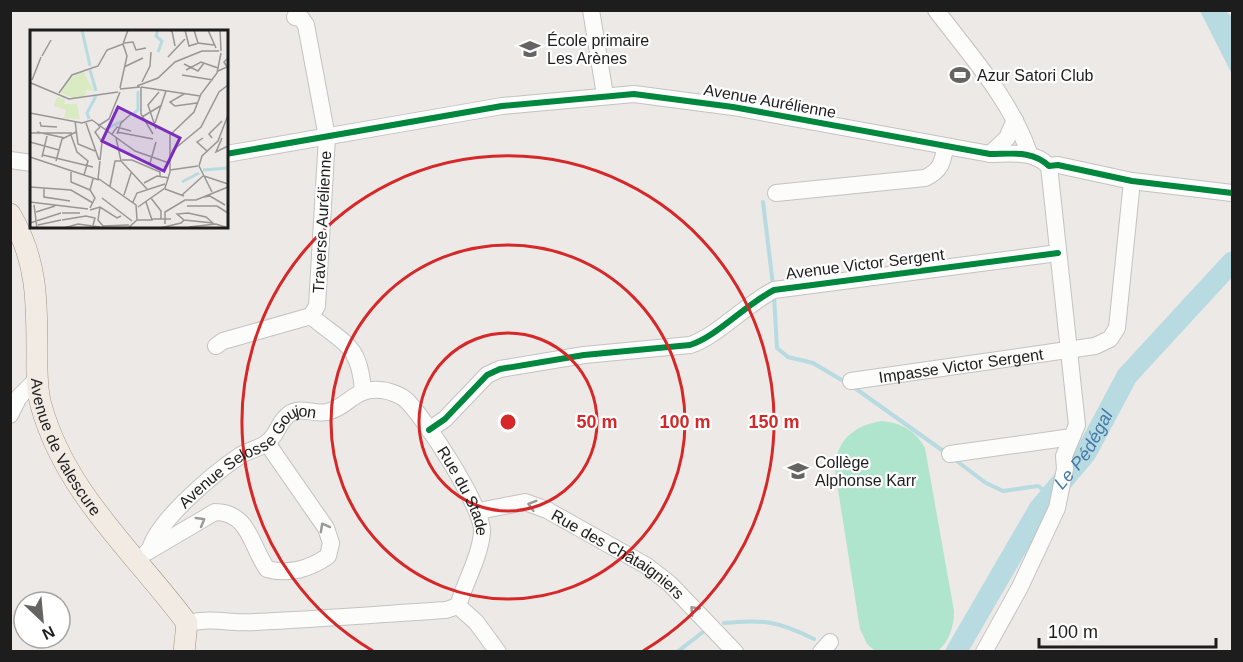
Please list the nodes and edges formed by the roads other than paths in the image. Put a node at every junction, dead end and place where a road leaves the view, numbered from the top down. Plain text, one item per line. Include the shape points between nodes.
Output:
1 (591, 10) edge
2 (936, 10) edge
3 (295, 17) dead end
4 (605, 95) junction
5 (1015, 120) junction
6 (327, 137) junction
7 (945, 147) junction
8 (1029, 153) junction
9 (228, 154) edge
10 (990, 154) junction
11 (10, 160) edge
12 (30, 163) edge
13 (1049, 166) junction
14 (1132, 181) junction
15 (776, 193) dead end
16 (1233, 193) edge
17 (10, 214) edge
18 (1058, 253) junction
19 (311, 316) junction
20 (216, 346) dead end
21 (1070, 350) junction
22 (584, 355) joint
23 (37, 379) junction
24 (851, 381) dead end
25 (363, 390) junction
26 (10, 415) edge
27 (429, 430) junction
28 (1072, 437) junction
29 (267, 443) junction
30 (950, 454) dead end
31 (479, 512) junction
32 (144, 554) junction
33 (458, 606) junction
34 (187, 623) junction
35 (184, 651) edge
36 (498, 651) edge
37 (735, 651) edge
38 (984, 651) edge

1 - 4 street
2 - 5 street
3 - 6 street, Traverse Aurélienne via 306,25
4 - 6 street, Avenue Aurélienne via 491,108
4 - 7 street, Avenue Aurélienne via 634,94 733,107
5 - 8 street
5 - 10 street via 1007,138
6 - 9 street, Avenue Aurélienne
6 - 19 street, Traverse Aurélienne via 317,306
7 - 10 street, Avenue Aurélienne
7 - 15 street via 937,172 925,178
8 - 10 street, Avenue Aurélienne
8 - 13 street
11 - 12 street
13 - 14 street
13 - 18 street
14 - 16 street
14 - 21 street, Impasse Victor Sergent via 1117,328 1110,339
17 - 23 main road, Avenue de Valescure via 21,231 36,282
18 - 21 street
18 - 22 street, Avenue Victor Sergent via 774,290 696,344
19 - 20 street via 223,340
19 - 25 street, Traverse Aurélienne via 354,351
21 - 24 street, Impasse Victor Sergent
21 - 28 street via 1077,425
22 - 27 street, Rue du Stade via 500,369 487,375 445,419
23 - 26 street via 19,397
23 - 32 main road, Avenue de Valescure via 50,430 82,492 103,523
25 - 27 street via 382,390 404,398
25 - 29 street, Avenue Selosse Goujon via 324,413 299,410 288,415
27 - 31 street, Rue du Stade
28 - 30 street
28 - 38 street via 1059,497 1039,549
29 - 32 street, Avenue Selosse Goujon via 247,451 215,476 165,524
32 -> 29 street via 215,512 227,512 247,528 267,569 293,571 328,556 331,543 326,528
31 - 33 street, Rue du Stade via 482,531
37 -> 31 street, Rue des Châtaigniers via 670,584 647,566 548,510 525,502
32 - 34 main road, Avenue de Valescure
33 - 34 street via 330,618 248,623 216,618
33 - 36 street
34 - 35 main road

